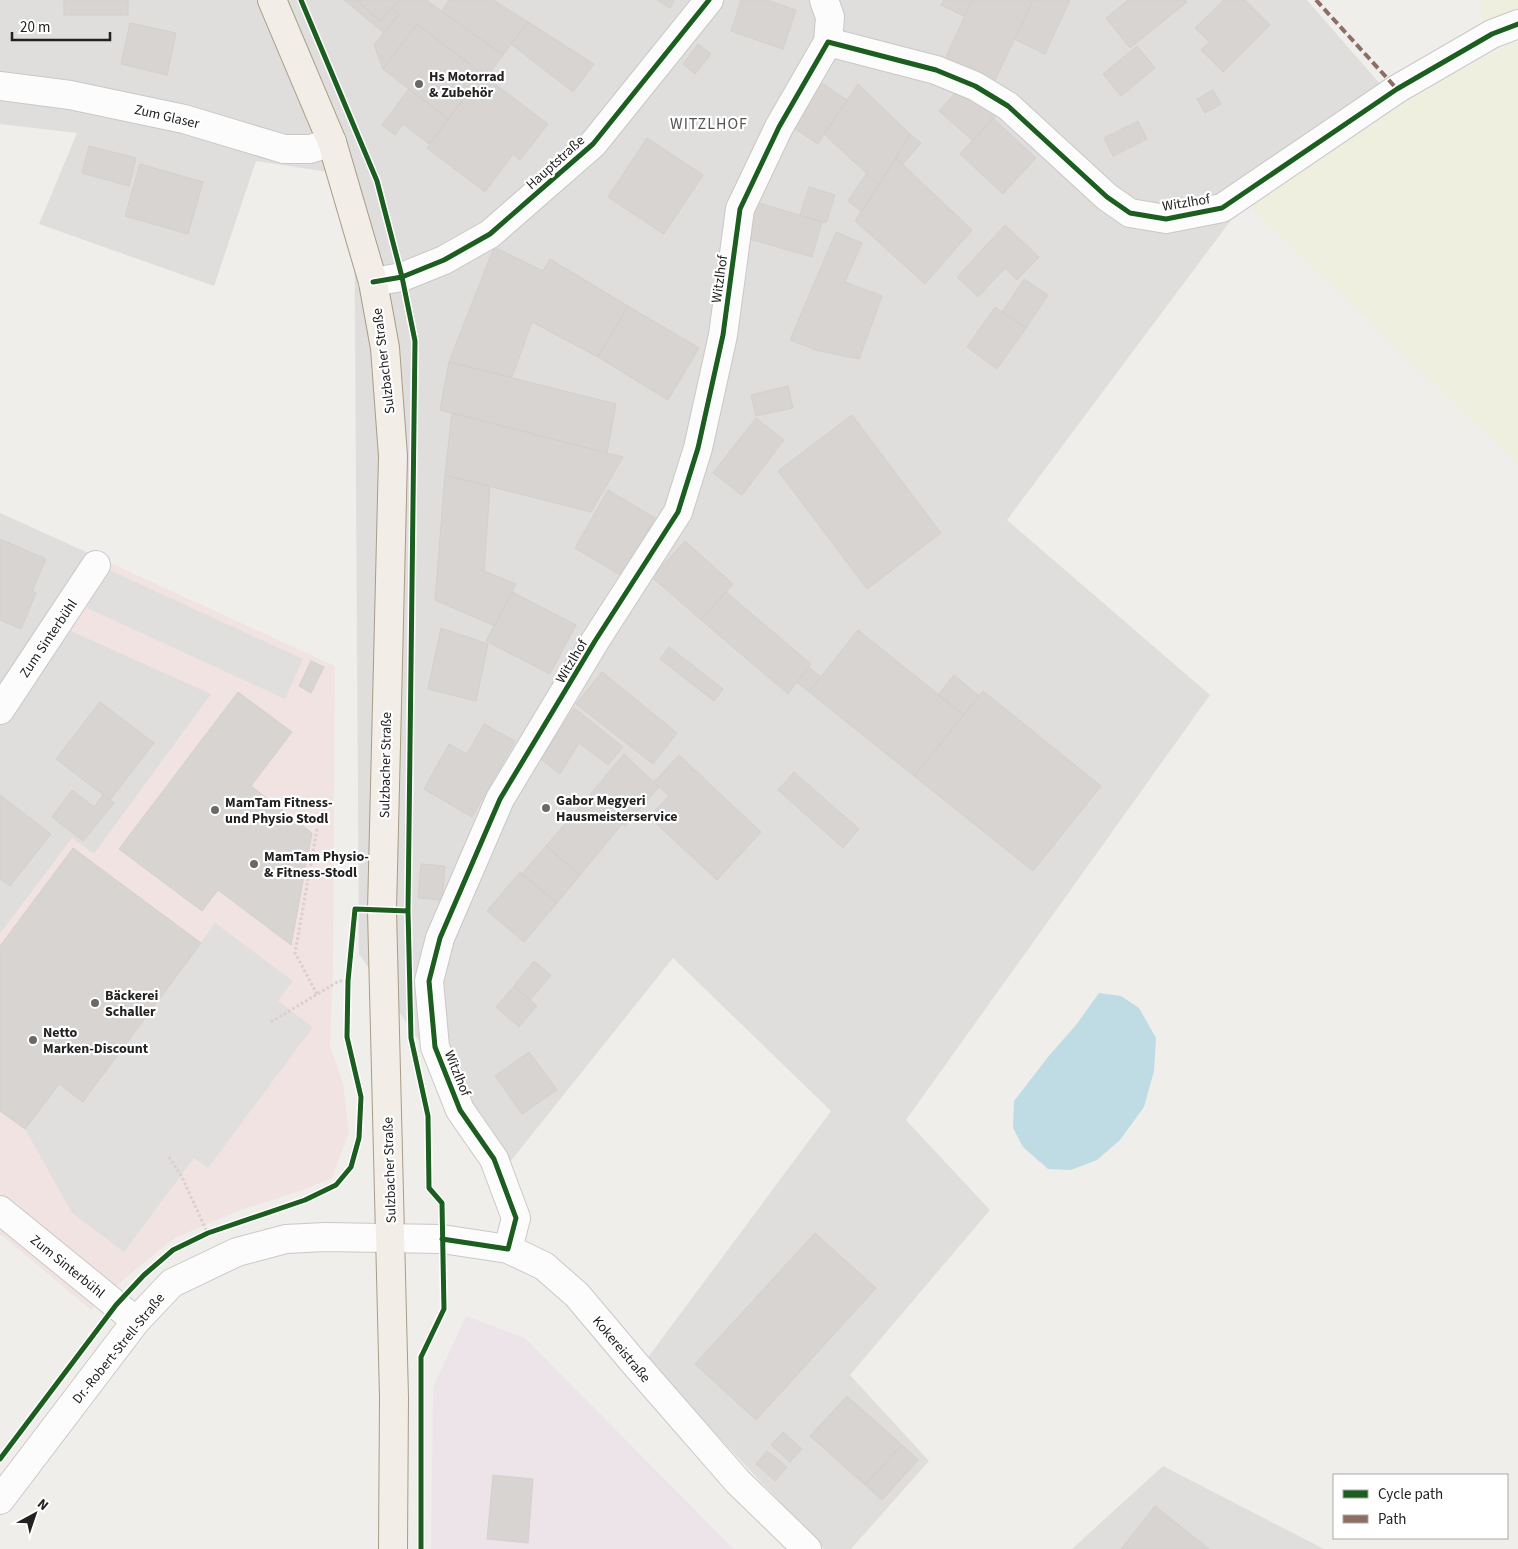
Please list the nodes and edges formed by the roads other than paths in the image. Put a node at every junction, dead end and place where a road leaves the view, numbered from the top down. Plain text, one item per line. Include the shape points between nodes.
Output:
1 (272, 0) edge
2 (709, 0) edge
3 (824, 0) edge
4 (1518, 24) edge
5 (828, 42) junction
6 (0, 86) edge
7 (332, 142) junction
8 (373, 282) junction
9 (96, 565) dead end
10 (0, 710) edge
11 (0, 1210) edge
12 (391, 1238) junction
13 (508, 1248) junction
14 (136, 1321) junction
15 (0, 1500) edge
16 (393, 1549) edge
17 (807, 1549) edge

1 - 7 main road, Sulzbacher Straße
2 - 8 street, Hauptstraße via 593,144 490,234 444,260 402,277
3 - 5 street, Witzlhof via 830,17
4 - 5 street, Witzlhof via 1492,34 1397,89 1222,208 1166,219 1130,213 1107,197 1008,106 975,86 936,70
5 - 13 street, Witzlhof via 779,127 740,209 723,335 698,448 678,512 500,799 440,938 429,981 435,1047 460,1110 494,1159 516,1218
6 - 7 street, Zum Glaser via 70,95 184,119 284,149 310,149
7 - 8 main road, Sulzbacher Straße
8 - 12 main road, Sulzbacher Straße via 385,348 393,456 382,910
9 - 10 street, Zum Sinterbühl
11 - 14 street, Zum Sinterbühl
12 - 13 street, Kokereistraße via 442,1239
12 - 14 street, Dr.-Robert-Strell-Straße via 286,1239 237,1252 172,1283
12 - 16 main road, Sulzbacher Straße
13 - 17 street, Kokereistraße via 544,1266 577,1296 738,1482
14 - 15 street, Dr.-Robert-Strell-Straße

